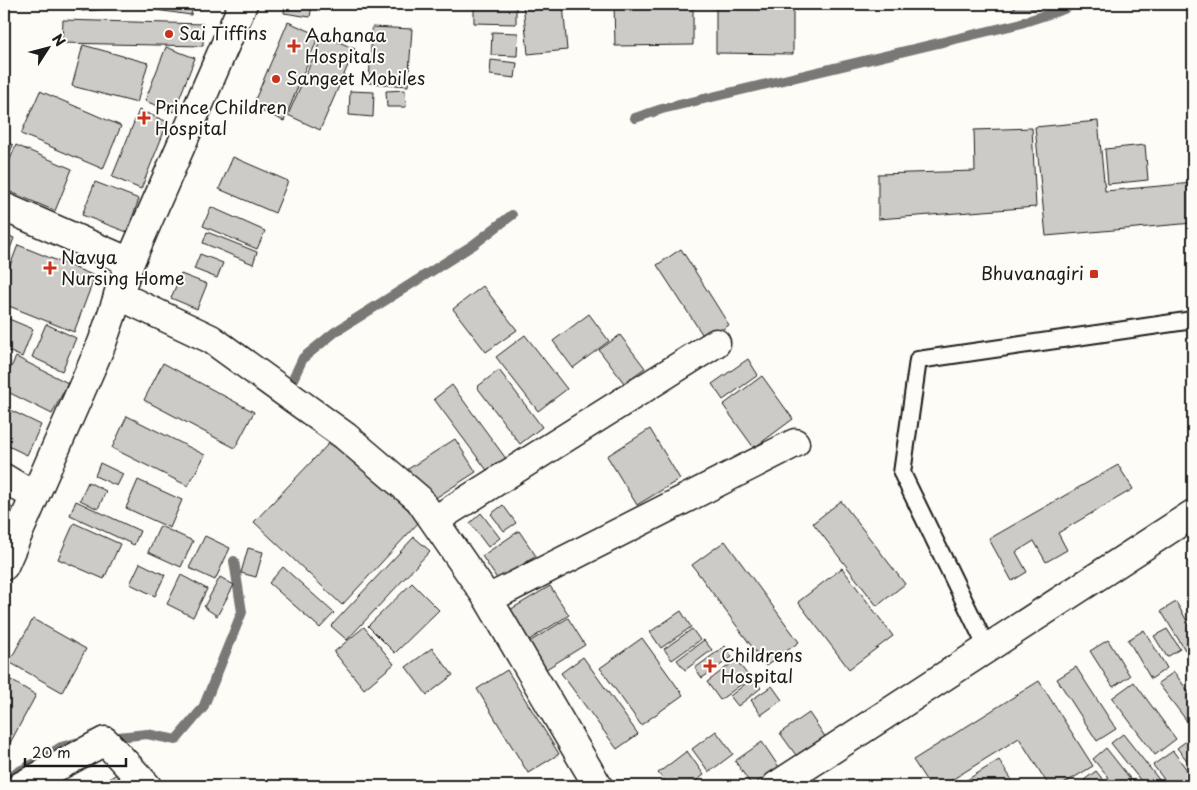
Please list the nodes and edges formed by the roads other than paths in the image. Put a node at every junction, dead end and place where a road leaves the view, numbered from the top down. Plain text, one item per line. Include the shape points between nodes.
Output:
1 (243, 4) edge
2 (4, 207) edge
3 (130, 262) junction
4 (118, 295) junction
5 (1193, 320) edge
6 (716, 343) dead end
7 (795, 443) dead end
8 (4, 478) edge
9 (34, 496) junction
10 (1193, 514) edge
11 (435, 520) junction
12 (4, 566) edge
13 (488, 599) junction
14 (987, 648) junction
15 (21, 786) edge
16 (147, 786) edge
17 (598, 786) edge
18 (776, 786) edge

1 - 3 main road
2 - 3 main road
3 - 4 main road
4 - 9 main road via 102,343
4 - 11 main road via 211,339 345,436 419,499
5 - 14 lane via 918,360 902,473
6 - 11 main road
7 - 13 main road
8 - 9 main road
9 - 12 main road
10 - 14 main road
11 - 13 main road
13 - 17 main road
14 - 18 main road
15 - 16 main road via 105,741

